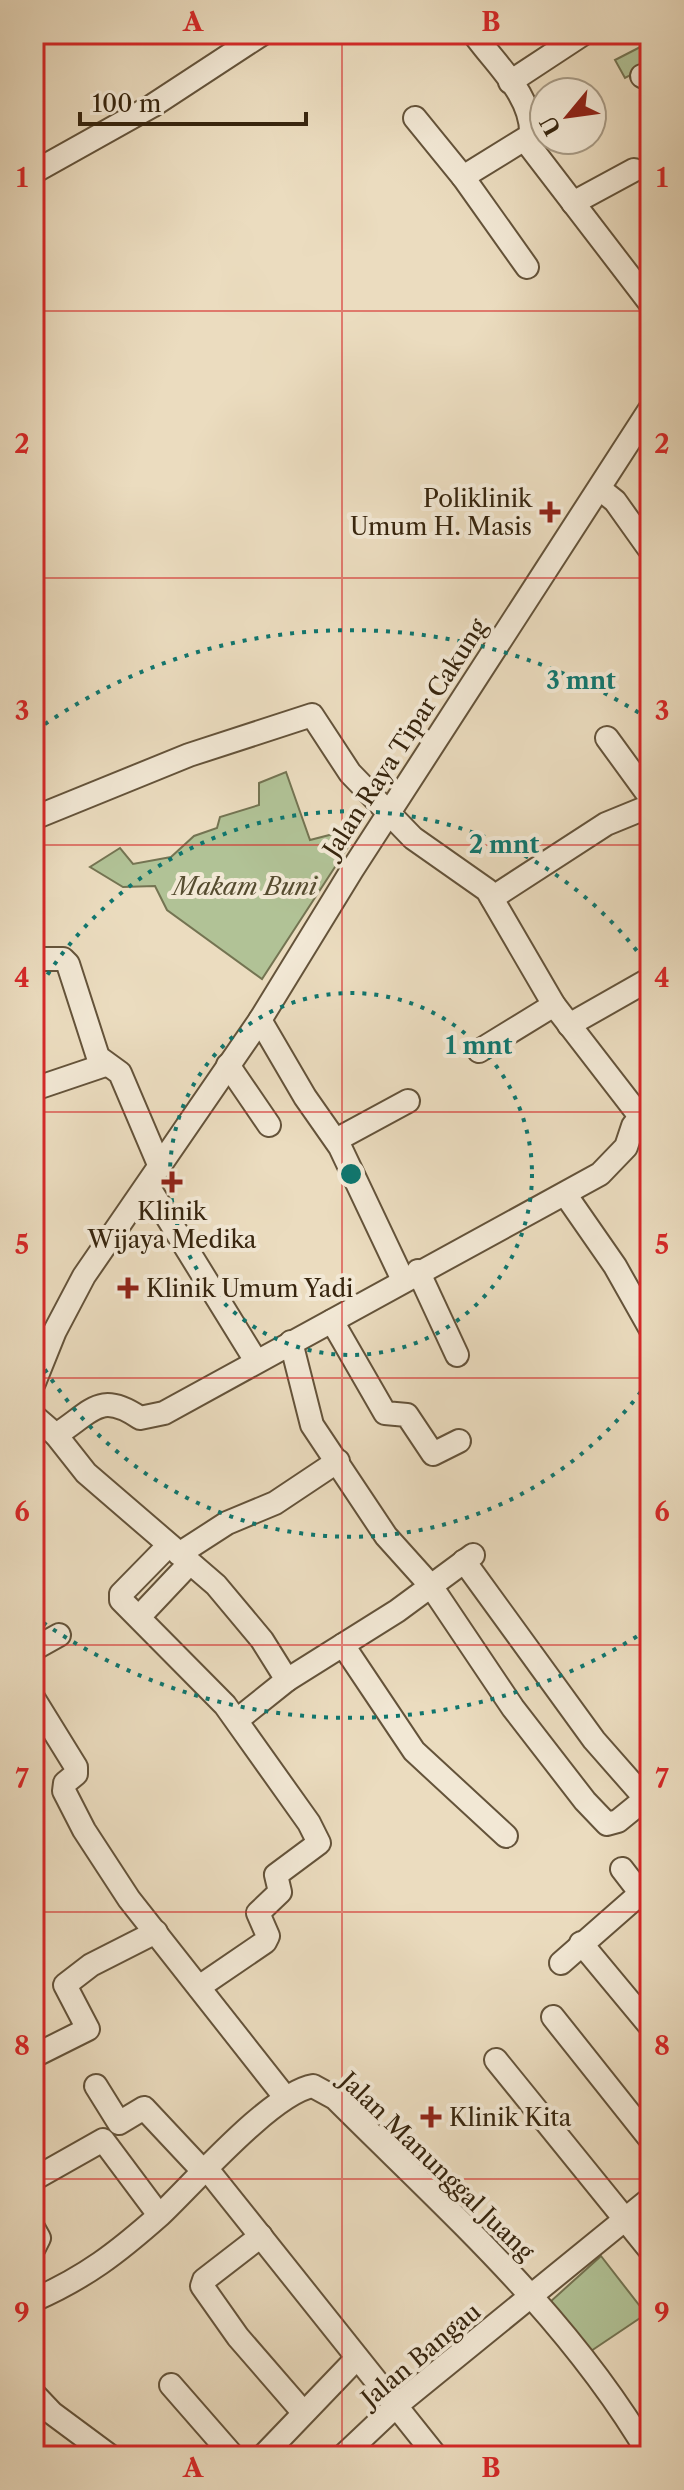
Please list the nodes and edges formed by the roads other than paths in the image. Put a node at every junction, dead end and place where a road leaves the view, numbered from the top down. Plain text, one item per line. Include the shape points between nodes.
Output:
1 (262, 34) edge
2 (474, 34) edge
3 (583, 34) edge
4 (510, 82) junction
5 (415, 118) dead end
6 (525, 140) junction
7 (634, 170) dead end
8 (34, 172) edge
9 (463, 177) junction
10 (573, 203) junction
11 (527, 267) dead end
12 (650, 303) edge
13 (650, 409) edge
14 (600, 489) junction
15 (650, 550) edge
16 (607, 738) dead end
17 (650, 797) edge
18 (650, 806) edge
19 (389, 812) junction
20 (34, 818) edge
21 (492, 898) junction
22 (34, 959) edge
23 (650, 979) edge
24 (554, 1005) junction
25 (260, 1020) junction
26 (569, 1025) junction
27 (479, 1051) dead end
28 (105, 1065) junction
29 (228, 1065) junction
30 (34, 1089) edge
31 (408, 1101) dead end
32 (644, 1110) edge
33 (269, 1125) dead end
34 (336, 1140) junction
35 (154, 1176) junction
36 (565, 1194) junction
37 (411, 1276) junction
38 (332, 1321) junction
39 (650, 1328) edge
40 (291, 1342) junction
41 (457, 1355) dead end
42 (256, 1361) junction
43 (34, 1383) edge
44 (34, 1416) edge
45 (56, 1435) junction
46 (459, 1441) dead end
47 (338, 1461) junction
48 (179, 1554) junction
49 (431, 1586) junction
50 (59, 1635) dead end
51 (343, 1645) junction
52 (34, 1649) edge
53 (287, 1680) junction
54 (34, 1699) edge
55 (237, 1720) junction
56 (648, 1796) edge
57 (506, 1836) dead end
58 (622, 1869) dead end
59 (647, 1894) edge
60 (156, 1932) junction
61 (581, 1943) junction
62 (561, 1963) dead end
63 (199, 1987) junction
64 (553, 2017) dead end
65 (650, 2026) edge
66 (34, 2056) edge
67 (496, 2060) dead end
68 (96, 2086) dead end
69 (285, 2097) junction
70 (650, 2139) edge
71 (205, 2170) junction
72 (34, 2179) edge
73 (650, 2199) edge
74 (159, 2215) junction
75 (625, 2219) junction
76 (34, 2229) edge
77 (261, 2236) junction
78 (34, 2248) edge
79 (650, 2250) edge
80 (533, 2296) junction
81 (35, 2297) edge
82 (357, 2358) junction
83 (171, 2385) dead end
84 (34, 2394) edge
85 (397, 2405) junction
86 (303, 2412) junction
87 (110, 2456) edge
88 (233, 2456) edge
89 (263, 2456) edge
90 (343, 2456) edge
91 (436, 2456) edge
92 (650, 2456) edge

1 - 8 street via 152,106
2 - 4 street
3 - 4 street
4 - 6 street via 532,123
5 - 9 street
6 - 9 street
6 - 10 street
7 - 10 street
9 - 11 street
10 - 12 street
13 - 14 street, Jalan Raya Tipar Cakung
14 - 15 street
14 - 19 street, Jalan Raya Tipar Cakung
16 - 17 street
18 - 21 street via 606,824
19 - 20 street via 348,770 316,717 308,714
19 - 21 street via 426,849 481,883
19 - 25 street, Jalan Raya Tipar Cakung
21 - 24 street
22 - 28 street via 63,959 68,964
23 - 26 street
24 - 26 street
24 - 27 street
25 - 29 street, Jalan Raya Tipar Cakung
25 - 34 street
26 - 32 street
28 - 30 street
28 - 35 street via 120,1073
29 - 33 street
29 - 35 street, Jalan Raya Tipar Cakung
31 - 34 street
32 - 36 street via 626,1147 600,1174
34 - 37 street
35 - 42 street
35 - 43 street, Jalan Raya Tipar Cakung via 84,1276
36 - 37 street
36 - 39 street
37 - 38 street
37 - 41 street
38 - 40 street
38 - 46 street via 385,1413 407,1415 433,1454
40 - 42 street
40 - 47 street via 306,1413
42 - 45 street via 155,1417 140,1418 112,1403
44 - 45 street
45 - 48 street via 86,1473
47 - 48 street via 275,1503 227,1523
47 - 49 street via 386,1536
48 - 53 street via 216,1585
48 - 55 street via 139,1617
49 - 51 street
49 - 56 street via 469,1558 594,1740
49 - 56 street via 513,1708 607,1824
50 - 52 street
51 - 53 street
51 - 57 street via 414,1751
53 - 55 street
54 - 60 street via 77,1770 63,1787 84,1830
55 - 63 street via 319,1843 276,1875 279,1895 258,1913 268,1936 265,1942
58 - 59 street
59 - 61 street
60 - 63 street
60 - 66 street via 91,1965 65,1985 88,2029
61 - 62 street
61 - 65 street
63 - 69 street
64 - 70 street
67 - 75 street
68 - 71 street via 119,2123 144,2108
69 - 71 street
69 - 80 street, Jalan Manunggal Juang via 313,2086 335,2098
71 - 74 street
71 - 77 street
72 - 74 street via 103,2140
73 - 75 street, Jalan Bangau
74 - 81 street via 87,2275
75 - 79 street
75 - 80 street, Jalan Bangau
76 - 78 street via 39,2238
77 - 82 street
77 - 86 street via 202,2286
80 - 85 street, Jalan Bangau
80 - 92 street, Jalan Manunggal Juang via 577,2347
82 - 85 street
82 - 86 street
83 - 88 street
84 - 87 street
85 - 90 street, Jalan Bangau
85 - 91 street
86 - 89 street

